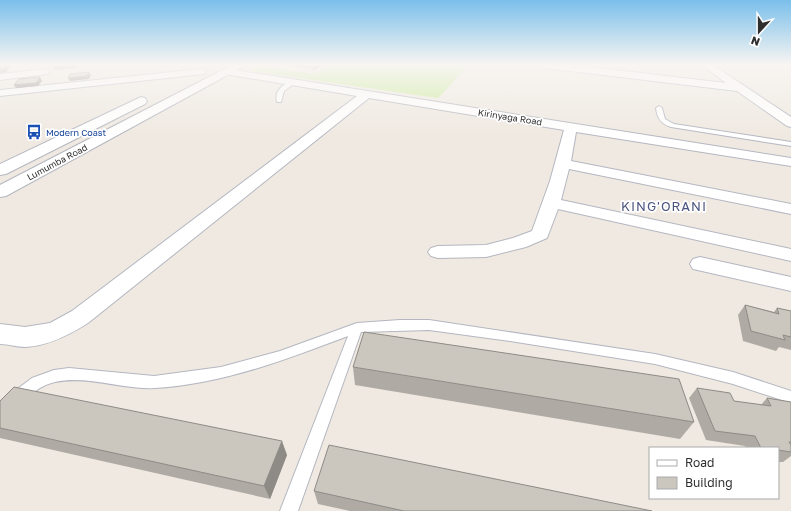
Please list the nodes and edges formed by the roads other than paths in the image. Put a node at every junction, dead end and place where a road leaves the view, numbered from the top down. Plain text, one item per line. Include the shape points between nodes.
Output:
1 (61, 89) edge
2 (182, 89) edge
3 (283, 89) edge
4 (335, 89) edge
5 (741, 89) edge
6 (0, 93) edge
7 (367, 94) junction
8 (154, 95) dead end
9 (279, 101) dead end
10 (659, 108) dead end
11 (791, 123) edge
12 (571, 126) junction
13 (791, 144) edge
14 (791, 162) edge
15 (564, 164) junction
16 (0, 170) edge
17 (0, 192) edge
18 (552, 203) junction
19 (791, 209) edge
20 (438, 252) dead end
21 (791, 255) edge
22 (700, 264) dead end
23 (791, 284) edge
24 (357, 328) junction
25 (0, 334) edge
26 (791, 397) edge
27 (0, 411) edge
28 (289, 511) edge

1 - 6 street
2 - 17 main road, Lumumba Road
3 - 9 lane via 279,93
4 - 7 street, Kirinyaga Road
5 - 11 street
7 - 12 street, Kirinyaga Road
7 - 25 street via 80,317 55,331 25,337
8 - 16 main road, Lumumba Road
10 - 13 lane via 662,122 673,126
12 - 14 street, Kirinyaga Road
12 - 15 street
15 - 18 street
15 - 19 street
18 - 20 street via 540,234 519,243 486,251
18 - 21 street
22 - 23 street
24 - 26 lane via 429,325 578,346 655,359 733,378
24 - 27 lane via 281,356 221,373 154,382 69,374 54,376 21,393
24 - 28 lane

